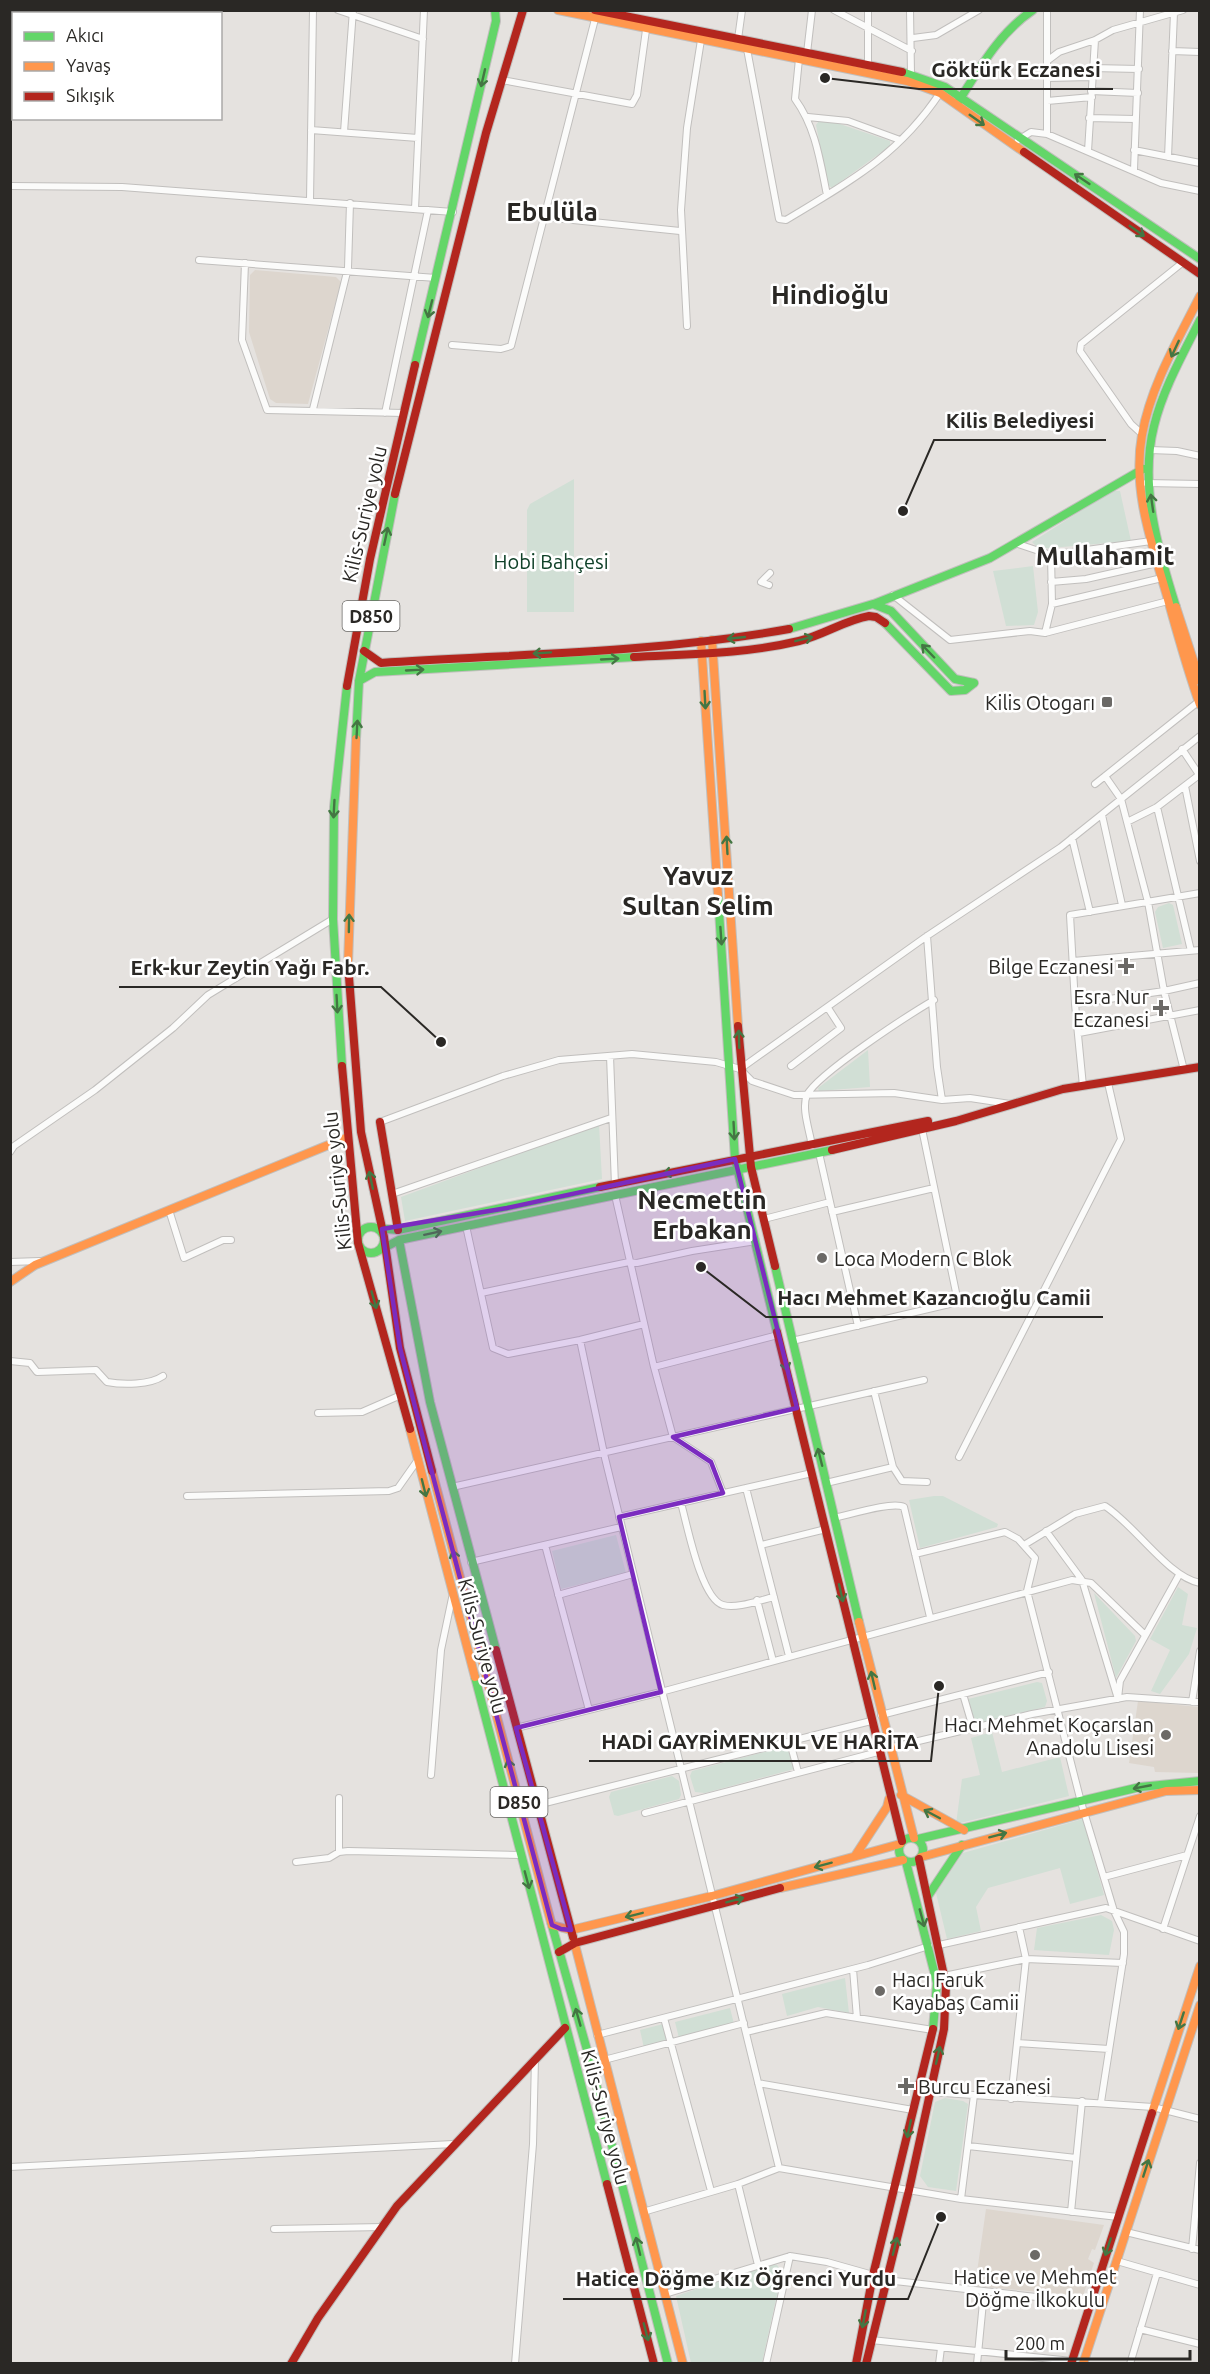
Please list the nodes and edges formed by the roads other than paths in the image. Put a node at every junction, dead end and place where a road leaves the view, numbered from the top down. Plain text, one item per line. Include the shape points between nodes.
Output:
1 (313, 10) edge
2 (338, 10) edge
3 (424, 10) edge
4 (497, 10) edge
5 (523, 10) edge
6 (558, 10) edge
7 (742, 10) edge
8 (812, 10) edge
9 (834, 10) edge
10 (868, 10) edge
11 (910, 10) edge
12 (979, 10) edge
13 (1033, 10) edge
14 (1047, 10) edge
15 (1140, 10) edge
16 (1183, 10) edge
17 (1174, 13) junction
18 (353, 14) edge
19 (595, 15) edge
20 (610, 16) edge
21 (1141, 22) junction
22 (868, 29) junction
23 (646, 30) junction
24 (913, 38) junction
25 (423, 39) junction
26 (738, 39) junction
27 (701, 40) junction
28 (1095, 40) junction
29 (747, 49) junction
30 (912, 51) junction
31 (1172, 51) junction
32 (1200, 52) edge
33 (807, 53) junction
34 (799, 59) junction
35 (1047, 61) junction
36 (868, 65) junction
37 (1092, 68) junction
38 (1139, 69) junction
39 (911, 74) junction
40 (1091, 77) junction
41 (1047, 78) junction
42 (502, 80) junction
43 (940, 93) junction
44 (1138, 93) junction
45 (576, 94) junction
46 (1091, 94) junction
47 (963, 99) junction
48 (1047, 100) junction
49 (955, 105) junction
50 (808, 117) junction
51 (1089, 118) junction
52 (1135, 119) junction
53 (311, 130) junction
54 (344, 132) junction
55 (1047, 134) junction
56 (1020, 137) junction
57 (418, 138) junction
58 (900, 140) junction
59 (1014, 145) junction
60 (1134, 150) junction
61 (1088, 151) junction
62 (1200, 153) edge
63 (1168, 157) junction
64 (1199, 163) edge
65 (1134, 170) junction
66 (10, 186) edge
67 (1200, 191) edge
68 (827, 195) junction
69 (310, 200) junction
70 (350, 203) junction
71 (415, 209) junction
72 (428, 210) junction
73 (453, 212) junction
74 (544, 217) junction
75 (680, 231) junction
76 (1199, 258) edge
77 (199, 260) dead end
78 (245, 263) junction
79 (1182, 263) junction
80 (347, 272) junction
81 (1196, 273) edge
82 (414, 277) junction
83 (437, 278) junction
84 (1200, 283) edge
85 (1200, 296) edge
86 (1200, 320) edge
87 (687, 326) dead end
88 (452, 345) dead end
89 (313, 409) junction
90 (385, 413) junction
91 (404, 413) junction
92 (1142, 434) junction
93 (1150, 450) junction
94 (1200, 456) edge
95 (1148, 467) junction
96 (1138, 471) junction
97 (1139, 482) junction
98 (1149, 484) junction
99 (1200, 484) edge
100 (1151, 541) junction
101 (1018, 544) junction
102 (1051, 555) junction
103 (1157, 563) junction
104 (770, 573) dead end
105 (1162, 578) junction
106 (1051, 582) junction
107 (769, 585) dead end
108 (893, 595) junction
109 (1168, 601) junction
110 (873, 604) junction
111 (1052, 604) junction
112 (873, 615) junction
113 (1045, 633) junction
114 (712, 640) junction
115 (701, 641) junction
116 (364, 651) junction
117 (702, 653) junction
118 (714, 653) junction
119 (359, 681) junction
120 (1200, 681) edge
121 (1199, 704) edge
122 (1200, 736) edge
123 (1182, 749) junction
124 (1105, 776) junction
125 (1199, 776) edge
126 (1095, 784) dead end
127 (1185, 786) junction
128 (1121, 799) junction
129 (1157, 807) junction
130 (1102, 815) junction
131 (1127, 822) junction
132 (1072, 838) junction
133 (1200, 861) edge
134 (1200, 892) edge
135 (1177, 898) junction
136 (1148, 902) junction
137 (1122, 905) junction
138 (1090, 912) junction
139 (333, 919) junction
140 (927, 936) junction
141 (1200, 950) edge
142 (1191, 951) junction
143 (1158, 954) junction
144 (1072, 961) junction
145 (1200, 983) edge
146 (1164, 991) junction
147 (934, 999) junction
148 (1074, 1004) junction
149 (828, 1008) junction
150 (1200, 1010) edge
151 (1171, 1016) junction
152 (1079, 1033) junction
153 (610, 1056) junction
154 (791, 1066) dead end
155 (735, 1067) junction
156 (1200, 1067) edge
157 (1184, 1070) junction
158 (1108, 1083) junction
159 (1083, 1086) junction
160 (807, 1095) junction
161 (942, 1100) junction
162 (1011, 1104) junction
163 (611, 1118) junction
164 (956, 1121) junction
165 (380, 1122) joint
166 (922, 1129) junction
167 (348, 1137) junction
168 (815, 1149) junction
169 (10, 1152) edge
170 (750, 1157) junction
171 (735, 1159) junction
172 (751, 1167) junction
173 (738, 1170) junction
174 (615, 1185) junction
175 (934, 1188) junction
176 (392, 1194) junction
177 (615, 1195) junction
178 (830, 1202) junction
179 (169, 1210) junction
180 (832, 1212) junction
181 (764, 1218) junction
182 (466, 1226) junction
183 (398, 1230) junction
184 (381, 1231) junction
185 (231, 1240) dead end
186 (399, 1240) junction
187 (756, 1241) junction
188 (358, 1243) junction
189 (382, 1249) junction
190 (46, 1261) junction
191 (10, 1262) edge
192 (629, 1262) junction
193 (10, 1282) edge
194 (481, 1293) junction
195 (645, 1324) junction
196 (858, 1326) junction
197 (778, 1335) junction
198 (580, 1340) junction
199 (792, 1341) junction
200 (10, 1361) edge
201 (654, 1367) junction
202 (163, 1376) dead end
203 (924, 1380) dead end
204 (874, 1391) junction
205 (401, 1395) junction
206 (807, 1406) junction
207 (797, 1408) junction
208 (318, 1413) dead end
209 (673, 1437) junction
210 (604, 1454) junction
211 (959, 1457) dead end
212 (417, 1461) junction
213 (893, 1467) junction
214 (812, 1473) junction
215 (927, 1482) dead end
216 (826, 1483) junction
217 (452, 1487) junction
218 (746, 1488) junction
219 (723, 1493) junction
220 (187, 1496) dead end
221 (681, 1503) junction
222 (619, 1517) junction
223 (834, 1518) junction
224 (621, 1527) junction
225 (826, 1529) junction
226 (1046, 1531) junction
227 (545, 1545) junction
228 (761, 1545) junction
229 (1024, 1545) junction
230 (915, 1554) junction
231 (471, 1562) junction
232 (633, 1574) junction
233 (1179, 1575) junction
234 (1082, 1580) junction
235 (1200, 1583) edge
236 (1027, 1591) junction
237 (558, 1594) junction
238 (453, 1595) junction
239 (774, 1597) junction
240 (757, 1600) junction
241 (930, 1617) junction
242 (1145, 1635) junction
243 (863, 1636) junction
244 (852, 1640) junction
245 (1200, 1651) edge
246 (789, 1656) junction
247 (772, 1661) junction
248 (1049, 1672) junction
249 (661, 1692) junction
250 (963, 1694) junction
251 (1118, 1699) junction
252 (1196, 1702) edge
253 (1059, 1709) junction
254 (589, 1710) junction
255 (881, 1715) junction
256 (870, 1721) junction
257 (516, 1728) junction
258 (973, 1728) junction
259 (790, 1742) junction
260 (889, 1748) junction
261 (878, 1752) junction
262 (680, 1769) junction
263 (798, 1773) junction
264 (431, 1775) dead end
265 (1200, 1781) edge
266 (1200, 1790) edge
267 (889, 1792) junction
268 (901, 1795) junction
269 (339, 1798) dead end
270 (688, 1801) junction
271 (537, 1805) junction
272 (1083, 1807) junction
273 (645, 1813) dead end
274 (1200, 1816) edge
275 (965, 1830) junction
276 (916, 1839) junction
277 (901, 1843) junction
278 (962, 1845) junction
279 (339, 1852) junction
280 (520, 1855) junction
281 (1187, 1855) junction
282 (855, 1856) junction
283 (920, 1858) junction
284 (904, 1861) junction
285 (296, 1862) dead end
286 (1104, 1877) junction
287 (712, 1896) junction
288 (928, 1896) junction
289 (715, 1906) junction
290 (1114, 1911) junction
291 (552, 1925) junction
292 (1019, 1927) junction
293 (1163, 1929) junction
294 (572, 1930) junction
295 (1200, 1941) edge
296 (575, 1943) junction
297 (939, 1946) junction
298 (929, 1947) junction
299 (559, 1952) junction
300 (1026, 1959) junction
301 (1123, 1963) junction
302 (1200, 1966) edge
303 (854, 1969) junction
304 (944, 1976) junction
305 (738, 1999) junction
306 (1200, 2006) edge
307 (664, 2018) junction
308 (857, 2018) junction
309 (744, 2024) junction
310 (565, 2028) junction
311 (933, 2030) junction
312 (746, 2032) junction
313 (597, 2035) junction
314 (1017, 2043) junction
315 (671, 2044) junction
316 (1109, 2049) junction
317 (535, 2059) junction
318 (603, 2060) junction
319 (758, 2082) junction
320 (929, 2092) junction
321 (974, 2095) junction
322 (1011, 2098) junction
323 (1082, 2101) junction
324 (1101, 2102) junction
325 (1153, 2107) junction
326 (913, 2110) junction
327 (1165, 2111) junction
328 (1199, 2116) edge
329 (453, 2144) junction
330 (968, 2146) junction
331 (1076, 2158) junction
332 (1200, 2163) edge
333 (10, 2167) edge
334 (779, 2168) junction
335 (738, 2184) junction
336 (896, 2188) junction
337 (909, 2190) junction
338 (711, 2191) junction
339 (961, 2199) junction
340 (643, 2212) junction
341 (1071, 2212) junction
342 (1118, 2217) junction
343 (383, 2227) junction
344 (274, 2229) dead end
345 (1126, 2232) junction
346 (1192, 2249) junction
347 (1200, 2250) edge
348 (790, 2256) junction
349 (1118, 2261) junction
350 (758, 2265) junction
351 (1157, 2273) junction
352 (873, 2275) junction
353 (886, 2280) junction
354 (1200, 2285) edge
355 (984, 2292) junction
356 (665, 2294) junction
357 (1090, 2303) junction
358 (1140, 2329) junction
359 (871, 2340) junction
360 (1200, 2344) edge
361 (941, 2348) junction
362 (977, 2351) junction
363 (1071, 2362) edge
364 (291, 2364) edge
365 (515, 2364) edge
366 (654, 2364) edge
367 (668, 2364) edge
368 (683, 2364) edge
369 (766, 2364) edge
370 (856, 2364) edge
371 (866, 2364) edge
372 (939, 2364) edge
373 (977, 2364) edge
374 (1083, 2364) edge
375 (1130, 2364) edge

1 - 53 street
2 - 18 street
3 - 25 street
4 -> 73 main road, Kilis-Suriye yolu / D850
5 - 42 main road, D850
6 - 19 main road
7 - 26 street
8 - 33 street
9 - 22 street
10 - 22 street
11 - 24 street
12 - 24 street via 936,35
13 - 47 main road via 998,41
14 - 35 street
15 - 21 street
16 - 17 street
17 - 21 street
17 - 31 street
18 - 25 street
18 - 54 street
19 - 20 main road
19 - 45 street
20 - 23 main road
20 - 26 main road
21 - 28 street
21 - 38 street
22 - 30 street
22 - 36 street
23 - 27 main road
23 - 45 street via 635,102
24 - 30 street
25 - 57 street
26 - 33 main road
27 - 29 main road
27 - 75 street via 687,128
28 - 35 street via 1059,52
28 - 37 street
29 - 34 main road
29 - 68 street via 779,219 786,220
30 - 39 street
31 - 32 street
31 - 63 street
33 - 36 main road
34 - 43 main road via 907,81
34 - 50 street via 795,99
35 - 41 street
36 - 39 main road
37 - 38 street
37 - 40 street
38 - 44 street
39 - 47 main road via 945,87
40 - 41 street
40 - 46 street
41 - 48 street
42 - 45 street
116 -> 42 main road, D850 via 402,460
43 - 49 main road
43 - 58 street via 921,120
44 - 46 street
44 - 52 street
45 - 74 street
46 - 48 street
46 - 51 street
47 - 49 main road
47 - 56 main road
48 - 55 street
49 -> 59 main road
50 - 58 street via 848,121
50 - 68 street
51 - 52 street
51 - 61 street
52 - 60 street
53 - 54 street
53 - 69 street
54 - 57 street
55 - 56 street via 1031,132
55 - 61 street
56 - 59 street
76 -> 56 main road
57 - 71 street
58 - 68 street via 884,157
59 -> 79 main road
60 - 63 street
60 - 65 street
61 - 65 street
62 - 64 street
63 - 64 street
65 - 67 street via 1161,183
66 - 69 street via 122,187
69 - 70 street
70 - 71 street
70 - 80 street
71 - 72 street
72 - 73 street
72 - 82 street
73 - 83 main road, Kilis-Suriye yolu / D850
74 - 75 street
74 - 88 street via 511,346 501,349
75 - 87 street
77 - 78 street
78 - 80 street
78 - 89 street via 242,340 263,404 267,410
79 - 81 main road
79 - 92 street via 1081,344 1080,351
80 - 82 street
80 - 89 street
81 - 84 main road
82 - 83 street
82 - 90 street
83 -> 91 main road, Kilis-Suriye yolu / D850
85 -> 92 main road via 1151,401
86 - 93 main road via 1173,377 1154,427
89 - 90 street
90 - 91 street
91 -> 139 main road, Kilis-Suriye yolu / D850 via 348,672 334,807
92 - 96 main road
93 - 94 street
93 - 95 main road
95 - 96 main road
95 - 98 main road
96 - 97 main road
96 - 101 main road
97 - 98 street
97 - 100 main road
98 - 99 street
120 -> 98 main road via 1175,606
100 - 102 street
100 - 103 main road
101 - 102 street
101 - 108 main road
102 - 106 street
103 - 105 main road
103 - 106 street via 1086,579
104 - 107 street via 761,582
105 - 109 main road
105 - 111 street
106 - 111 street
108 - 110 main road
108 - 113 street via 950,640 1030,631
109 - 113 street
109 - 121 main road
110 - 112 main road
112 -> 110 main road via 951,691 965,690 974,683 955,679 891,611
110 -> 114 main road via 800,627
111 - 113 street
118 -> 112 main road via 788,643
114 - 115 main road
114 - 118 main road
115 -> 116 main road via 381,663
115 - 117 main road
116 - 119 main road, D850
117 - 118 main road
119 -> 117 main road via 375,672
117 -> 155 main road
155 -> 118 main road
184 -> 119 main road, D850 via 361,1132 348,980
121 - 124 street
122 - 123 street
123 - 125 street
123 - 128 street
124 - 126 street
124 - 128 street
125 - 127 street
127 - 129 street
127 - 133 street
128 - 130 street
128 - 131 street
129 - 131 street
129 - 135 street
130 - 132 street
130 - 137 street
131 - 136 street
132 - 138 street
132 - 140 street
134 - 135 street
135 - 136 street
135 - 142 street
136 - 137 street
136 - 143 street
137 - 138 street
138 - 144 street via 1070,915
139 -> 167 main road, Kilis-Suriye yolu / D850
139 - 169 street via 208,995 95,1090
140 - 147 street
140 - 149 street
141 - 142 street
142 - 143 street
143 - 144 street
143 - 146 street
144 - 148 street
145 - 146 street
146 - 148 street
146 - 151 street
147 - 160 street via 891,1026
147 - 161 street
148 - 152 street
149 - 154 street via 841,1028
149 - 155 street
150 - 151 street
151 - 152 street
151 - 157 street
152 - 159 street
153 - 155 street via 632,1054
153 - 163 street
153 - 165 street via 560,1060 503,1076
155 - 160 street via 763,1086
155 - 170 main road
155 -> 171 main road
156 - 157 main road
157 - 158 main road
158 - 159 main road
158 - 211 street via 1121,1140
159 - 162 main road
160 - 161 street via 894,1093
160 - 168 street via 805,1105
161 - 162 street via 970,1098
162 - 164 main road
163 - 174 street
163 - 176 street
164 - 166 main road
164 - 168 main road via 932,1121
165 - 176 main road
166 - 168 main road
166 - 175 street
167 - 179 main road
167 - 188 main road, Kilis-Suriye yolu / D850
168 - 170 main road
168 - 172 main road
168 - 178 street
170 - 171 main road
170 - 172 main road
171 - 173 main road
171 -> 174 main road
172 - 173 main road
172 - 181 main road
173 - 177 main road
173 - 187 main road
174 - 183 main road
175 - 180 street
175 - 196 street via 958,1302
176 - 183 main road
177 - 182 main road
177 - 192 street
178 - 180 street
178 - 181 street
179 - 185 street via 184,1258
179 - 190 main road
180 - 196 street
181 - 199 main road
186 -> 182 main road
182 - 194 street
183 - 184 main road
184 - 188 main road via 363,1229
184 - 189 main road, D850
186 - 189 main road
186 - 217 main road via 430,1402
187 - 192 street
187 - 197 main road
188 - 189 main road via 366,1252
188 -> 205 main road, Kilis-Suriye yolu / D850
291 -> 189 main road, D850 via 400,1348
190 - 191 street
190 - 193 main road
192 - 194 street
192 - 195 street
194 - 198 street via 497,1352
195 - 198 street
195 - 201 street
196 - 199 street
197 - 201 street
197 -> 207 main road
198 - 210 street
199 - 206 main road
200 - 202 street via 30,1362 37,1372 96,1370 107,1382 114,1383 153,1381
201 - 209 street
203 - 204 street
204 - 206 street
204 - 213 street
205 - 208 street via 362,1412
205 - 212 main road, Kilis-Suriye yolu / D850
206 - 207 street
216 -> 206 main road
207 - 209 street
207 - 214 main road
209 - 210 street
209 - 219 street via 711,1462
210 - 217 street
210 - 222 street
212 - 220 street via 398,1488 389,1491
212 -> 238 main road, Kilis-Suriye yolu / D850
213 - 215 street via 902,1481
213 - 216 street
214 - 218 street
214 - 225 main road
216 - 223 main road
217 - 231 main road
218 - 219 street
218 - 228 street
219 - 221 street
221 - 222 street
221 - 240 street via 709,1594 724,1606
222 - 224 street
223 - 230 street via 899,1504
223 - 243 main road
224 - 227 street
224 - 232 street
225 - 228 street
225 -> 244 main road
226 - 229 street
226 - 233 street via 1076,1514 1105,1506
226 - 234 street
227 - 231 street
227 - 237 street
228 - 239 street
229 - 230 street via 1005,1532
229 - 236 street via 1035,1558
230 - 241 street
231 - 257 main road
232 - 237 street
232 - 249 street
233 - 235 street
233 - 242 street
234 - 236 street
234 - 242 street via 1098,1589
234 - 251 street
236 - 241 street
236 - 248 street
237 - 254 street
238 - 264 street via 441,1650
238 - 280 main road, Kilis-Suriye yolu / D850
239 - 240 street
239 - 246 street
240 - 247 street
241 - 243 street
242 - 251 street via 1120,1682
243 - 244 street
255 -> 243 main road
244 - 246 street
244 - 256 main road
245 - 252 street
246 - 247 street
247 - 249 street
248 - 250 street
248 - 253 street
249 - 254 street
249 - 262 street
250 - 255 street
250 - 258 street
251 - 252 street
251 - 253 street
253 - 258 street
253 - 272 street
254 - 257 street
255 - 260 main road
256 - 259 street
256 - 261 main road
257 - 271 main road
258 - 260 street
259 - 262 street
259 - 263 street
260 - 268 main road
261 - 263 street
261 - 267 main road
262 - 270 street
262 - 271 street
263 - 270 street
265 -> 272 main road via 1140,1787
266 - 272 main road via 1166,1791
267 - 277 main road
267 - 282 main road via 887,1808
275 -> 268 main road
268 - 276 main road
269 - 279 street
270 - 273 street
270 - 287 street
271 - 294 main road
272 - 275 main road
278 -> 272 main road
272 - 286 street
274 - 281 street
275 - 276 main road
276 - 277 main road
276 - 283 main road via 923,1846
277 - 282 main road
277 - 284 main road via 899,1852
278 - 283 main road
278 - 288 main road
279 - 280 street
279 - 285 street via 329,1858
280 -> 310 main road, Kilis-Suriye yolu / D850
281 - 286 street
281 - 293 street
282 -> 287 main road
283 - 284 main road
283 - 288 main road
289 -> 284 main road
284 -> 298 main road
286 - 290 street
287 - 289 street
287 -> 294 main road
288 - 297 main road
289 - 296 main road
289 - 305 street
290 - 292 street via 1094,1910
290 - 293 street
290 - 301 street via 1124,1932
291 - 294 main road
291 - 299 main road, D850
292 - 297 street
292 - 300 street
293 - 295 street
294 - 296 main road
296 - 299 main road
296 - 313 main road
297 - 304 main road
298 - 303 street
298 - 311 main road via 937,1983
367 -> 299 main road, D850
300 - 301 street
300 - 304 street
300 - 314 street
301 - 316 street
302 -> 325 main road
303 - 305 street
303 - 308 street
320 -> 304 main road via 944,2029
305 - 307 street
305 - 309 street
306 - 327 main road
307 - 313 street
307 - 315 street
308 - 311 street
308 - 312 street via 818,2013
309 - 312 street
309 - 315 street
310 - 317 main road
310 -> 366 main road, Kilis-Suriye yolu / D850
311 - 326 main road
312 - 319 street
313 - 318 main road
314 - 316 street
314 - 322 street
315 - 318 street
315 - 338 street
316 - 324 street
317 - 329 main road
317 - 365 street via 529,2210
318 - 340 main road
319 - 326 street
319 - 334 street
320 - 321 street
320 - 337 main road
321 - 322 street
321 - 330 street
322 - 323 street
323 - 324 street
323 - 331 street
324 - 325 street
325 - 327 street
325 - 342 main road
326 -> 336 main road
327 - 328 street
345 -> 327 main road
329 - 333 street
329 - 343 main road
330 - 331 street
330 - 339 street
331 - 341 street
332 - 346 street
334 - 335 street
334 - 336 street
335 - 338 street
335 - 350 street
336 - 337 street
336 - 352 main road
337 - 339 street
353 -> 337 main road
338 - 340 street
339 - 341 street
340 - 356 main road
341 - 342 street
342 -> 357 main road
343 - 344 street
343 - 364 main road via 318,2318
345 - 346 street
345 - 349 main road
346 - 347 street
348 - 350 street
348 - 352 street
348 - 369 street
349 - 351 street
349 - 374 main road
350 - 356 street
351 - 354 street
351 - 358 street
352 -> 370 main road
353 - 355 street
353 - 359 main road
355 - 357 street
355 - 362 street
356 - 368 main road
357 - 363 main road
358 - 360 street
358 - 375 street
359 - 361 street
359 - 371 main road
361 - 362 street
361 - 372 street
362 - 363 street
362 - 373 street

